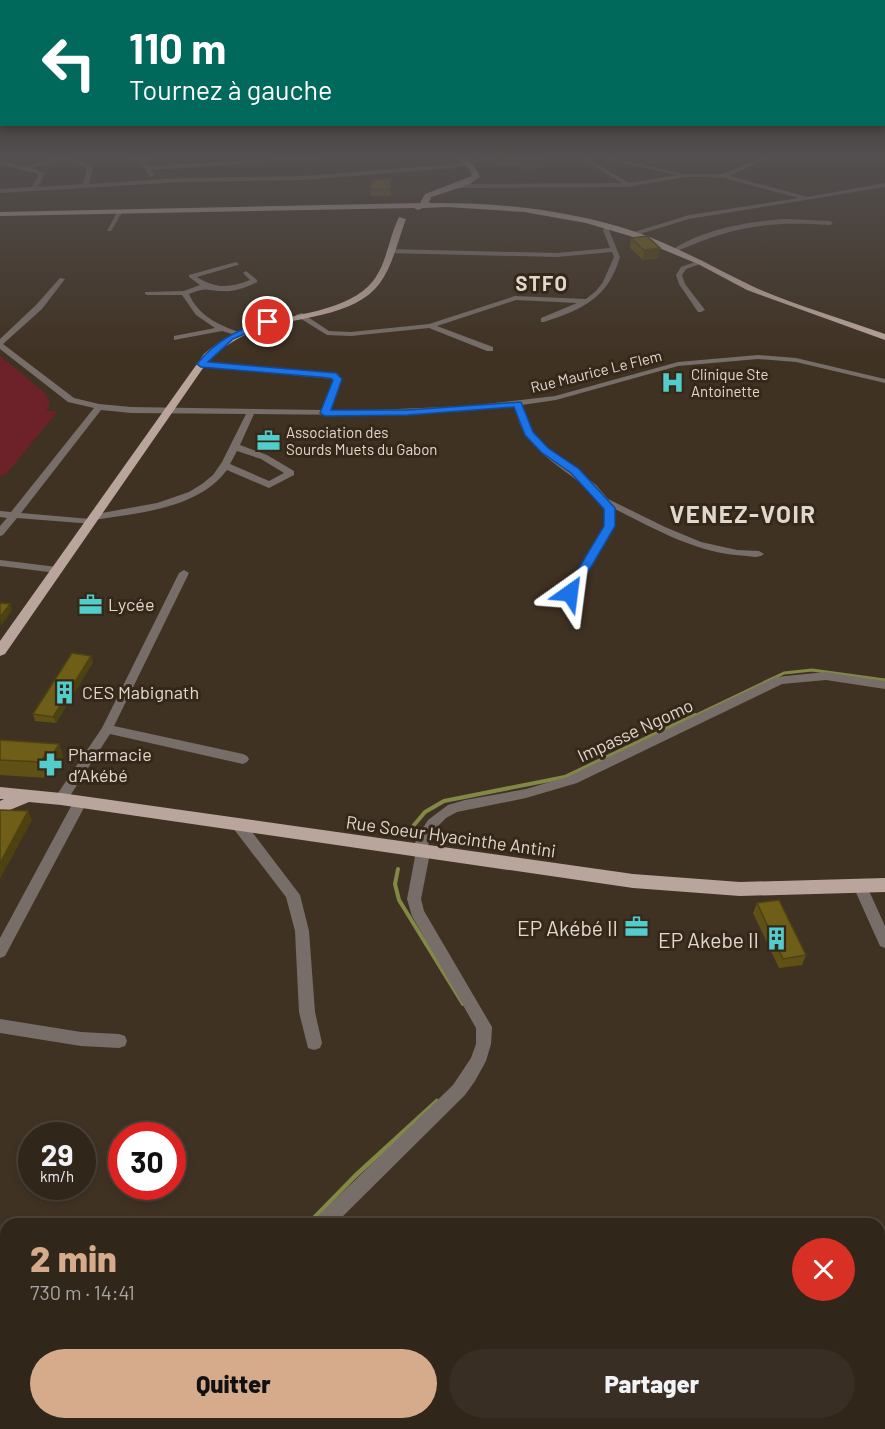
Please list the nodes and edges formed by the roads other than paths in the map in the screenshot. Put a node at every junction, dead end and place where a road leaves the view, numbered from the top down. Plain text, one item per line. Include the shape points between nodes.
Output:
1 (114, 221) edge
2 (401, 221) edge
3 (583, 221) edge
4 (674, 221) edge
5 (777, 221) edge
6 (797, 221) edge
7 (830, 223) dead end
8 (609, 226) junction
9 (109, 230) dead end
10 (633, 234) junction
11 (615, 250) junction
12 (675, 250) junction
13 (389, 251) junction
14 (700, 262) junction
15 (236, 264) dead end
16 (246, 273) dead end
17 (62, 279) dead end
18 (206, 285) junction
19 (147, 293) dead end
20 (185, 293) junction
21 (582, 302) junction
22 (701, 310) dead end
23 (299, 315) junction
24 (544, 320) dead end
25 (430, 326) junction
26 (223, 329) junction
27 (236, 334) junction
28 (885, 337) edge
29 (177, 338) dead end
30 (0, 344) edge
31 (490, 349) dead end
32 (201, 364) junction
33 (885, 381) edge
34 (518, 404) junction
35 (99, 407) junction
36 (167, 411) junction
37 (251, 412) junction
38 (325, 413) junction
39 (233, 446) junction
40 (224, 465) junction
41 (606, 501) junction
42 (0, 514) edge
43 (13, 515) junction
44 (92, 520) junction
45 (0, 532) edge
46 (759, 554) dead end
47 (0, 563) edge
48 (57, 570) junction
49 (184, 573) dead end
50 (570, 593) dead end
51 (5, 636) edge
52 (0, 651) edge
53 (885, 685) edge
54 (106, 729) junction
55 (243, 759) dead end
56 (10, 793) edge
57 (61, 799) junction
58 (80, 802) junction
59 (0, 808) edge
60 (238, 824) junction
61 (421, 852) junction
62 (885, 885) edge
63 (860, 886) junction
64 (885, 942) edge
65 (0, 952) edge
66 (0, 1026) edge
67 (119, 1041) dead end
68 (314, 1043) dead end
69 (328, 1218) edge

1 - 9 street
2 - 13 main road
3 - 8 main road
4 - 10 street
5 - 12 street via 743,223
6 - 7 street
8 - 10 main road
8 - 11 street via 606,230
10 - 12 main road
11 - 13 street via 557,255
11 - 21 street via 617,257 609,281 596,295
12 - 14 main road
13 - 23 main road via 378,280 366,292 340,305
14 - 22 street via 683,268 679,275
14 - 28 main road via 750,288
15 - 18 street via 191,276
16 - 18 street via 255,281 221,290
17 - 30 street
18 - 20 street
19 - 20 street
20 - 26 street via 191,308
21 - 24 street
21 - 25 street via 515,298
23 - 25 street via 333,334
23 - 27 main road
25 - 31 street
26 - 27 street
26 - 29 street
27 - 32 main road via 216,347
30 - 35 street, Rue Maurice Le Flem via 66,396
32 - 36 main road
32 - 38 street via 336,377
33 - 34 street, Rue Maurice Le Flem via 796,360 737,358 678,364 556,398
34 - 38 street, Rue Maurice Le Flem
34 - 41 street via 532,437
35 - 36 street, Rue Maurice Le Flem
35 - 43 street
36 - 37 street, Rue Maurice Le Flem
36 - 44 main road
37 - 38 street, Rue Maurice Le Flem
37 - 39 street
39 - 40 street
39 - 40 street via 264,457 290,471 290,475 269,485
40 - 44 street via 211,482 195,492
41 - 46 street via 700,546
41 - 50 street via 610,526
42 - 43 street
43 - 44 street
43 - 45 street
44 - 48 main road
47 - 48 street
48 - 51 main road
49 - 54 street
51 - 52 main road
53 - 61 street, Impasse Ngomo via 826,676 780,680 572,780 547,789 453,808 428,828
54 - 55 street
54 - 57 street
56 - 57 main road, Rue Soeur Hyacinthe Antini
56 - 59 main road
57 - 58 main road, Rue Soeur Hyacinthe Antini
58 - 60 main road, Rue Soeur Hyacinthe Antini
58 - 65 street
60 - 61 main road, Rue Soeur Hyacinthe Antini
60 - 68 street via 293,895 302,931 307,1012
61 - 63 main road, Rue Soeur Hyacinthe Antini via 710,888
61 - 69 street, Impasse Ngomo via 414,899 417,912 484,1027 486,1039 471,1076 459,1090
62 - 63 main road, Rue Soeur Hyacinthe Antini
63 - 64 street
66 - 67 street

